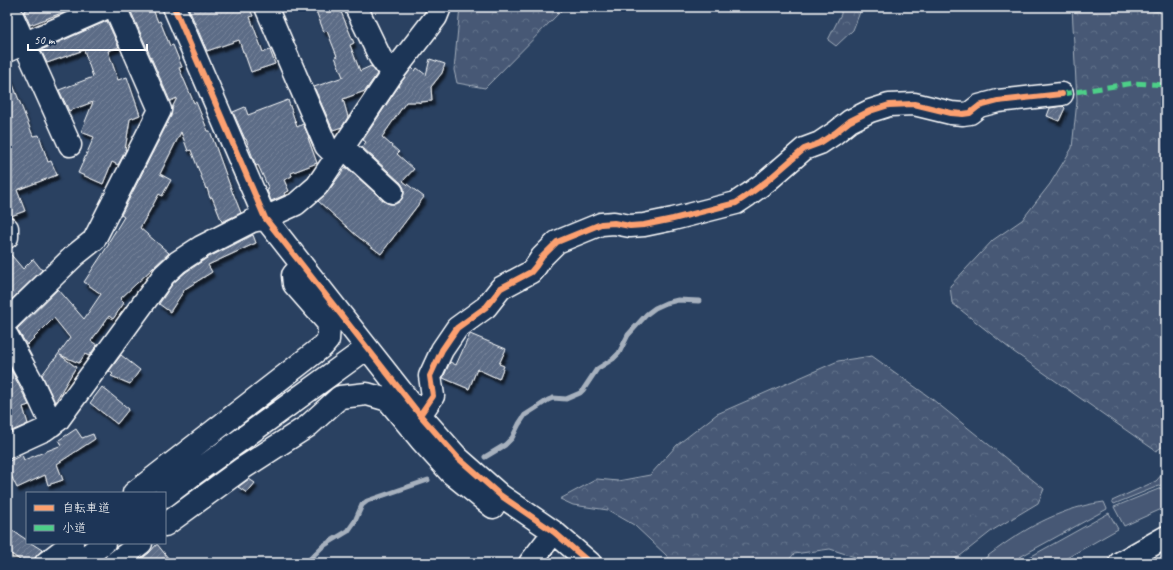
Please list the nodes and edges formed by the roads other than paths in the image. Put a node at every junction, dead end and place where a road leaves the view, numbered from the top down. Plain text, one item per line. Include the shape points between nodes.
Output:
1 (8, 7) edge
2 (108, 7) edge
3 (115, 7) edge
4 (174, 7) edge
5 (266, 7) edge
6 (356, 7) edge
7 (440, 7) edge
8 (16, 47) edge
9 (392, 74) junction
10 (1062, 94) dead end
11 (70, 145) dead end
12 (340, 152) junction
13 (392, 192) dead end
14 (265, 218) junction
15 (7, 228) edge
16 (7, 237) edge
17 (302, 265) junction
18 (7, 321) edge
19 (7, 336) edge
20 (367, 348) junction
21 (420, 414) junction
22 (52, 424) junction
23 (7, 447) edge
24 (135, 492) edge
25 (166, 495) edge
26 (166, 524) edge
27 (550, 537) junction
28 (1166, 537) edge
29 (71, 544) edge
30 (103, 544) edge
31 (140, 544) edge
32 (46, 563) edge
33 (78, 563) edge
34 (115, 563) edge
35 (530, 563) edge
36 (590, 563) edge
37 (1120, 563) edge

1 - 8 main road
2 - 8 main road
3 - 18 main road via 160,110 94,240
4 - 14 main road
5 - 12 main road via 326,146
6 - 9 main road via 380,57
7 - 9 main road via 436,17
8 - 11 main road
9 - 12 main road
10 - 21 main road via 998,101 963,114 914,104 889,105 863,114 820,142 804,149 767,181 736,203 644,224 601,224 556,242 531,272 501,288 486,307 457,328 442,350 430,376 433,396
12 - 13 main road
12 - 14 main road via 317,186 296,204
14 - 17 main road
14 - 22 main road via 252,221 201,248 178,262 164,275 58,420
15 - 16 main road
17 - 20 main road
17 - 24 main road via 293,275 294,284 329,324 328,340
19 - 22 main road
20 - 21 main road
20 - 25 main road
21 - 27 main road via 464,464
22 - 23 main road
26 - 27 main road via 243,468 308,426 340,397 367,394 388,400 450,473 508,519
27 - 35 main road
27 - 36 main road
28 - 37 main road
29 - 32 main road
30 - 33 main road
31 - 34 main road

